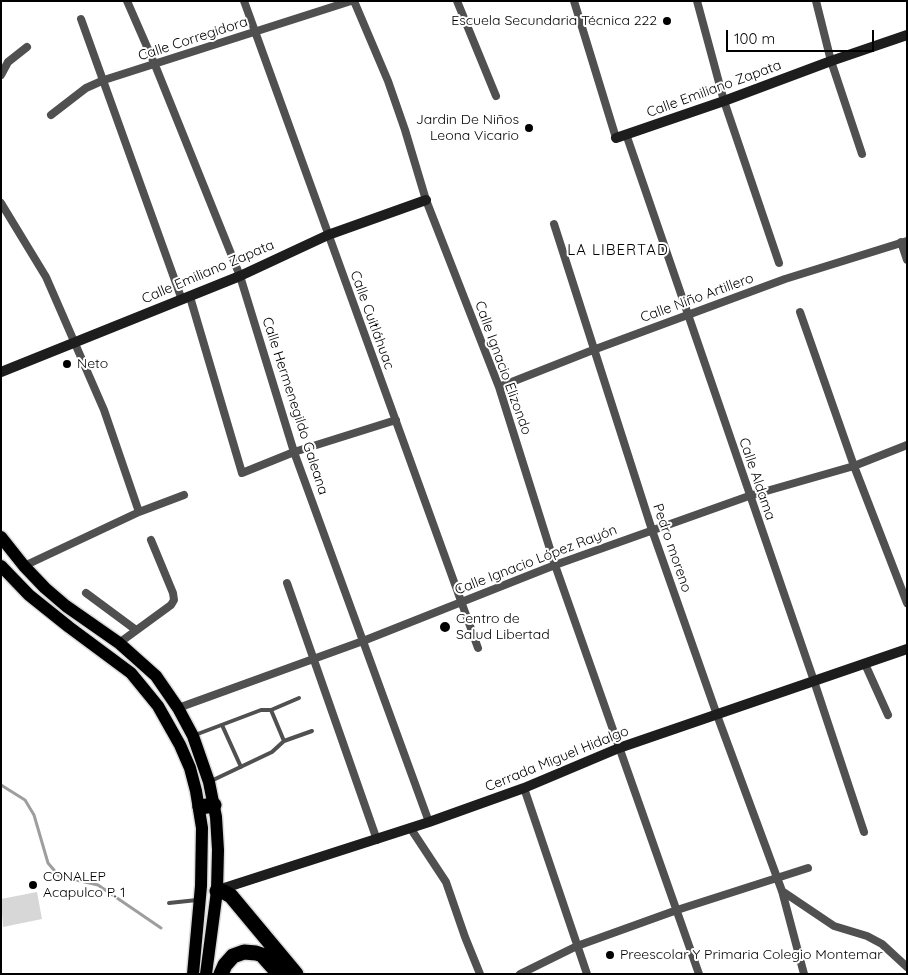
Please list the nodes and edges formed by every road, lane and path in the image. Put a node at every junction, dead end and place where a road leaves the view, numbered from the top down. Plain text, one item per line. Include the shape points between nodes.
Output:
1 (127, 1) edge
2 (244, 1) edge
3 (352, 1) edge
4 (457, 1) edge
5 (574, 1) edge
6 (697, 1) edge
7 (816, 1) edge
8 (80, 19) dead end
9 (255, 32) junction
10 (907, 35) edge
11 (27, 47) dead end
12 (832, 61) junction
13 (154, 65) junction
14 (2, 69) edge
15 (104, 80) junction
16 (496, 96) dead end
17 (724, 101) junction
18 (51, 115) dead end
19 (621, 136) junction
20 (862, 154) dead end
21 (426, 200) junction
22 (1, 203) edge
23 (554, 224) dead end
24 (328, 235) junction
25 (904, 241) edge
26 (907, 260) edge
27 (779, 263) dead end
28 (240, 276) junction
29 (186, 298) junction
30 (800, 312) dead end
31 (688, 314) junction
32 (75, 342) junction
33 (593, 350) junction
34 (1, 372) edge
35 (499, 387) junction
36 (396, 420) junction
37 (907, 445) edge
38 (294, 452) junction
39 (854, 466) junction
40 (184, 495) dead end
41 (750, 496) junction
42 (139, 512) junction
43 (652, 530) junction
44 (1, 537) edge
45 (151, 540) dead end
46 (555, 565) junction
47 (1, 566) edge
48 (24, 566) junction
49 (287, 582) dead end
50 (86, 593) dead end
51 (461, 602) junction
52 (907, 603) edge
53 (136, 630) junction
54 (363, 640) junction
55 (119, 643) junction
56 (478, 648) dead end
57 (907, 649) edge
58 (314, 658) junction
59 (865, 664) junction
60 (814, 681) junction
61 (299, 698) dead end
62 (178, 708) junction
63 (271, 710) junction
64 (717, 715) junction
65 (888, 715) dead end
66 (222, 725) junction
67 (312, 731) dead end
68 (193, 736) junction
69 (284, 741) junction
70 (619, 748) junction
71 (241, 767) junction
72 (209, 782) junction
73 (524, 788) junction
74 (207, 806) junction
75 (429, 822) junction
76 (410, 829) junction
77 (864, 832) dead end
78 (377, 840) junction
79 (808, 868) dead end
80 (776, 878) junction
81 (217, 891) junction
82 (782, 891) junction
83 (200, 899) junction
84 (169, 903) dead end
85 (677, 910) junction
86 (577, 946) junction
87 (907, 967) edge
88 (193, 974) edge
89 (206, 974) edge
90 (221, 974) edge
91 (279, 974) edge
92 (296, 974) edge
93 (480, 974) edge
94 (520, 974) edge
95 (587, 974) edge
96 (699, 974) edge
97 (804, 974) edge

1 - 13 street, Calle Hermenegildo Galeana
2 - 9 street, Calle Cuitláhuac
3 - 9 street, Calle Corregidora
3 - 21 street, Calle Ignacio Elizondo via 388,81
4 - 16 street
5 - 19 street, Calle Aldama
6 - 17 street
7 - 12 street
8 - 15 street
9 - 13 street, Calle Corregidora
9 - 24 street, Calle Cuitláhuac
10 - 12 street, Calle Emiliano Zapata
11 - 14 street
12 - 17 street, Calle Emiliano Zapata
12 - 20 street
13 - 15 street, Calle Corregidora
13 - 28 street, Calle Hermenegildo Galeana
15 - 18 street, Calle Corregidora via 86,88
15 - 29 street
17 - 19 street, Calle Emiliano Zapata
17 - 27 street
19 - 31 street, Calle Aldama
21 - 24 street, Calle Emiliano Zapata
21 - 35 street, Calle Ignacio Elizondo
22 - 32 street via 46,277
23 - 33 street, Pedro moreno
24 - 28 street, Calle Emiliano Zapata
24 - 36 street, Calle Cuitláhuac
25 - 26 street
25 - 31 street, Calle Niño Artillero
28 - 29 street, Calle Emiliano Zapata
28 - 38 street, Calle Hermenegildo Galeana
29 - 32 street, Calle Emiliano Zapata
29 - 38 street via 242,473
30 - 39 street
31 - 33 street, Calle Niño Artillero
31 - 41 street, Calle Aldama
32 - 34 street, Calle Emiliano Zapata
32 - 42 street via 104,410
33 - 35 street, Calle Niño Artillero
33 - 43 street, Pedro moreno
35 - 46 street, Calle Ignacio Elizondo
36 - 38 street
36 - 51 street, Calle Cuitláhuac
37 - 39 street, Calle Ignacio López Rayón
38 - 54 street, Calle Hermenegildo Galeana
39 - 41 street, Calle Ignacio López Rayón
39 - 52 street
40 - 42 street
41 - 43 street, Calle Ignacio López Rayón
41 - 60 street, Calle Aldama
42 - 48 street
43 - 46 street, Calle Ignacio López Rayón
43 - 64 street, Pedro moreno
44 - 48 main road
45 - 53 street via 174,600
46 - 51 street, Calle Ignacio López Rayón
46 - 70 street, Calle Ignacio Elizondo
47 - 74 main road via 29,595 124,667 144,688 180,745
48 - 55 main road via 66,606
49 - 58 street
50 - 53 street
51 - 54 street, Calle Ignacio López Rayón
51 - 56 street, Calle Cuitláhuac
53 - 55 street
54 - 58 street, Calle Ignacio López Rayón
54 - 75 street, Calle Hermenegildo Galeana
55 - 62 main road via 156,676
57 - 59 street, Cerrada Miguel Hidalgo
58 - 62 street, Calle Ignacio López Rayón
58 - 78 street
59 - 60 street, Cerrada Miguel Hidalgo
59 - 65 street
60 - 64 street, Cerrada Miguel Hidalgo
60 - 77 street, Calle Aldama
61 - 63 lane
62 - 68 main road
63 - 66 lane via 260,710
63 - 69 lane
64 - 70 street, Cerrada Miguel Hidalgo
64 - 80 street, Pedro moreno
66 - 68 lane
66 - 71 lane
67 - 69 lane
68 - 72 main road
69 - 71 lane via 272,752
70 - 73 street, Cerrada Miguel Hidalgo
70 - 85 street, Calle Ignacio Elizondo
71 - 72 lane
72 - 74 main road
73 - 75 street, Cerrada Miguel Hidalgo
73 - 86 street
74 - 81 main road via 218,850
74 - 83 main road
75 - 76 street, Cerrada Miguel Hidalgo
76 - 78 street, Cerrada Miguel Hidalgo
76 - 93 street via 446,882
78 - 81 street, Cerrada Miguel Hidalgo
79 - 80 street
80 - 82 street, Pedro moreno
80 - 85 street
81 - 89 main road
81 - 92 highway via 231,896
82 - 87 street via 834,926 882,944
82 - 97 street, Pedro moreno
83 - 84 lane
83 - 88 main road
85 - 86 street
85 - 96 street, Calle Ignacio Elizondo
86 - 94 street
86 - 95 street
90 - 91 highway via 233,956 244,952 262,955

